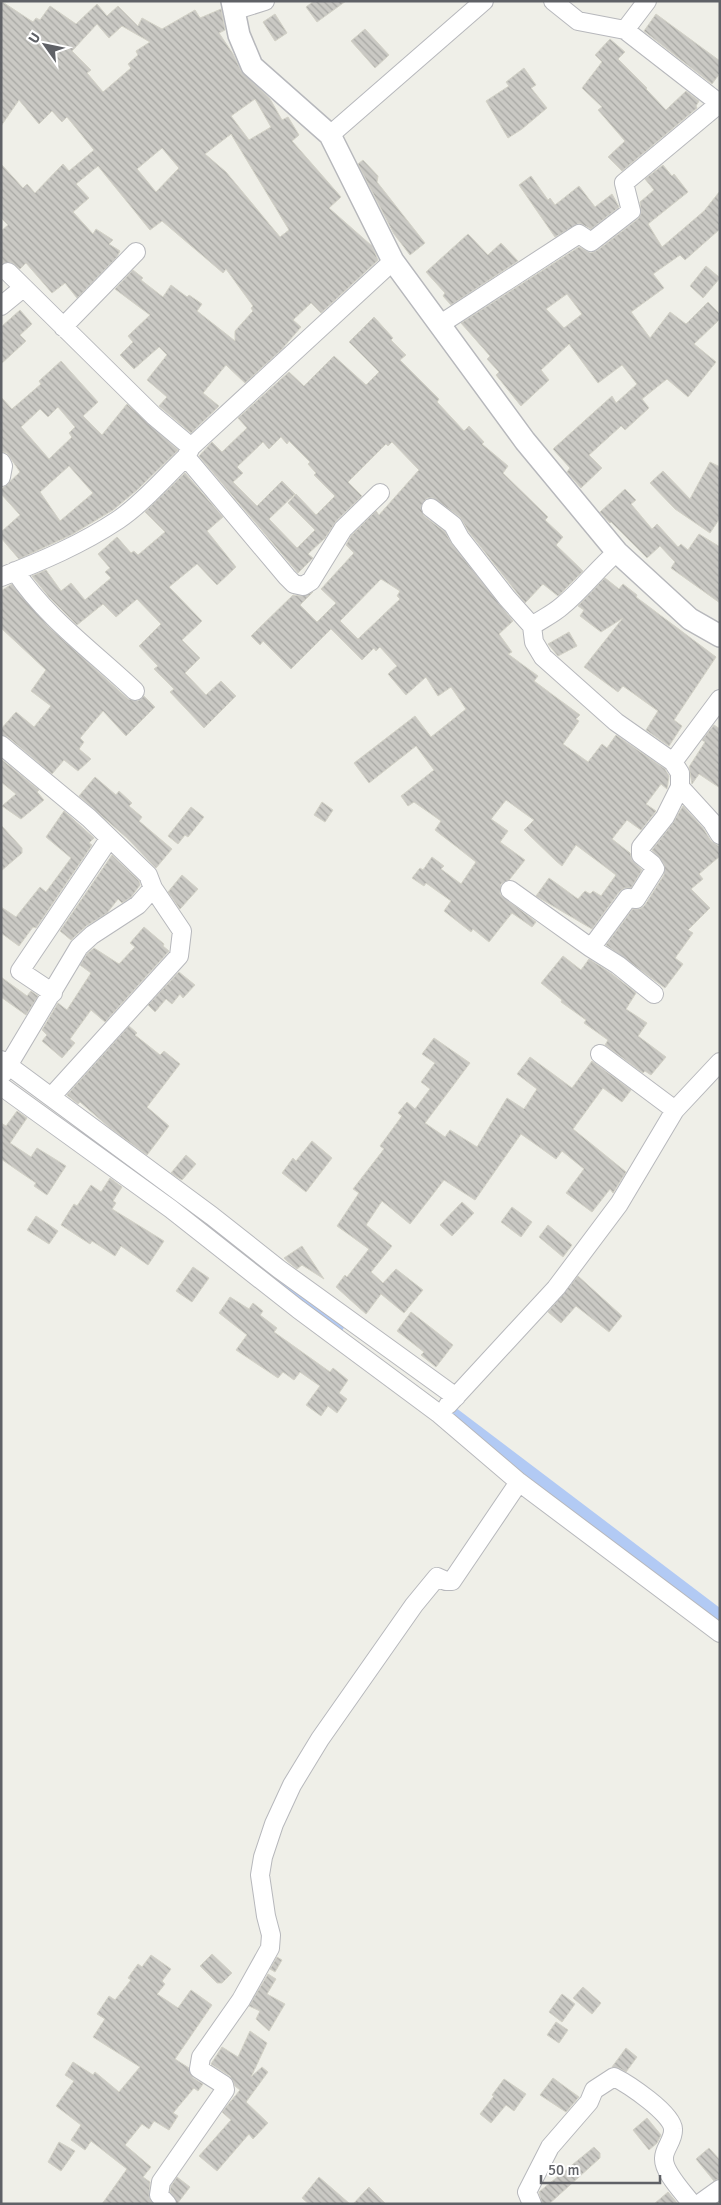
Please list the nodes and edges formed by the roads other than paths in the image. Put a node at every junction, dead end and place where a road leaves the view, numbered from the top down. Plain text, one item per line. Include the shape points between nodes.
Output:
1 (265, 1) edge
2 (484, 1) edge
3 (553, 1) edge
4 (646, 1) edge
5 (232, 6) edge
6 (625, 30) junction
7 (719, 103) edge
8 (330, 135) junction
9 (136, 252) dead end
10 (393, 261) junction
11 (8, 272) dead end
12 (23, 288) junction
13 (1, 306) edge
14 (439, 325) junction
15 (63, 327) junction
16 (188, 452) junction
17 (1, 462) edge
18 (1, 477) edge
19 (380, 494) dead end
20 (430, 508) dead end
21 (617, 552) junction
22 (8, 574) edge
23 (532, 626) junction
24 (720, 636) edge
25 (135, 691) dead end
26 (720, 699) edge
27 (1, 745) edge
28 (673, 762) junction
29 (680, 787) junction
30 (720, 835) edge
31 (108, 839) junction
32 (153, 888) junction
33 (510, 890) dead end
34 (590, 948) junction
35 (53, 993) junction
36 (654, 994) dead end
37 (600, 1054) dead end
38 (720, 1062) edge
39 (4, 1072) edge
40 (51, 1097) junction
41 (676, 1110) junction
42 (447, 1405) junction
43 (518, 1482) junction
44 (720, 1633) edge
45 (720, 2189) edge
46 (167, 2204) edge
47 (532, 2204) edge
48 (692, 2204) edge
49 (699, 2204) edge

1 - 5 street
2 - 8 street
3 - 6 street via 578,20
4 - 6 street
5 - 8 street via 239,35 252,66
6 - 7 street
7 - 14 street via 624,183 631,211 591,242 579,234
8 - 10 street
9 - 15 street
10 - 14 street
10 - 16 street
11 - 12 street
12 - 13 street
12 - 15 street
14 - 21 street via 525,441
15 - 16 street
16 - 19 street via 287,577 294,584 303,586 311,581 343,529
16 - 22 street via 118,520 62,552
17 - 18 street
20 - 23 street via 454,525 460,538
21 - 23 street via 561,607
21 - 24 street via 690,619
22 - 25 street via 58,624 99,656
23 - 28 street via 534,642 543,657 616,722
26 - 28 street
27 - 31 street via 89,818
28 - 29 street via 680,773
29 - 30 street
29 - 34 street via 665,817 641,847 641,855 655,869 653,874 636,899 628,898
31 - 32 street via 148,875
31 - 35 street via 20,970
32 - 35 street via 138,904 79,947
32 - 40 street via 182,931 179,956
33 - 34 street
34 - 36 street
35 - 39 street
37 - 41 street
38 - 41 street
39 - 40 street
39 - 42 street via 298,1309
40 - 42 street via 279,1269
41 - 42 street via 619,1204 562,1280
42 - 43 street
43 - 44 street
43 - 46 street via 452,1581 437,1577 414,1605 320,1739 292,1785 274,1824 260,1875 271,1935 270,1948 241,2000 201,2057 200,2070 224,2085 225,2090 161,2182 159,2195
45 - 49 street
47 - 48 street via 527,2192 550,2147 588,2102 594,2090 614,2077 670,2119 674,2129 664,2158 668,2173

